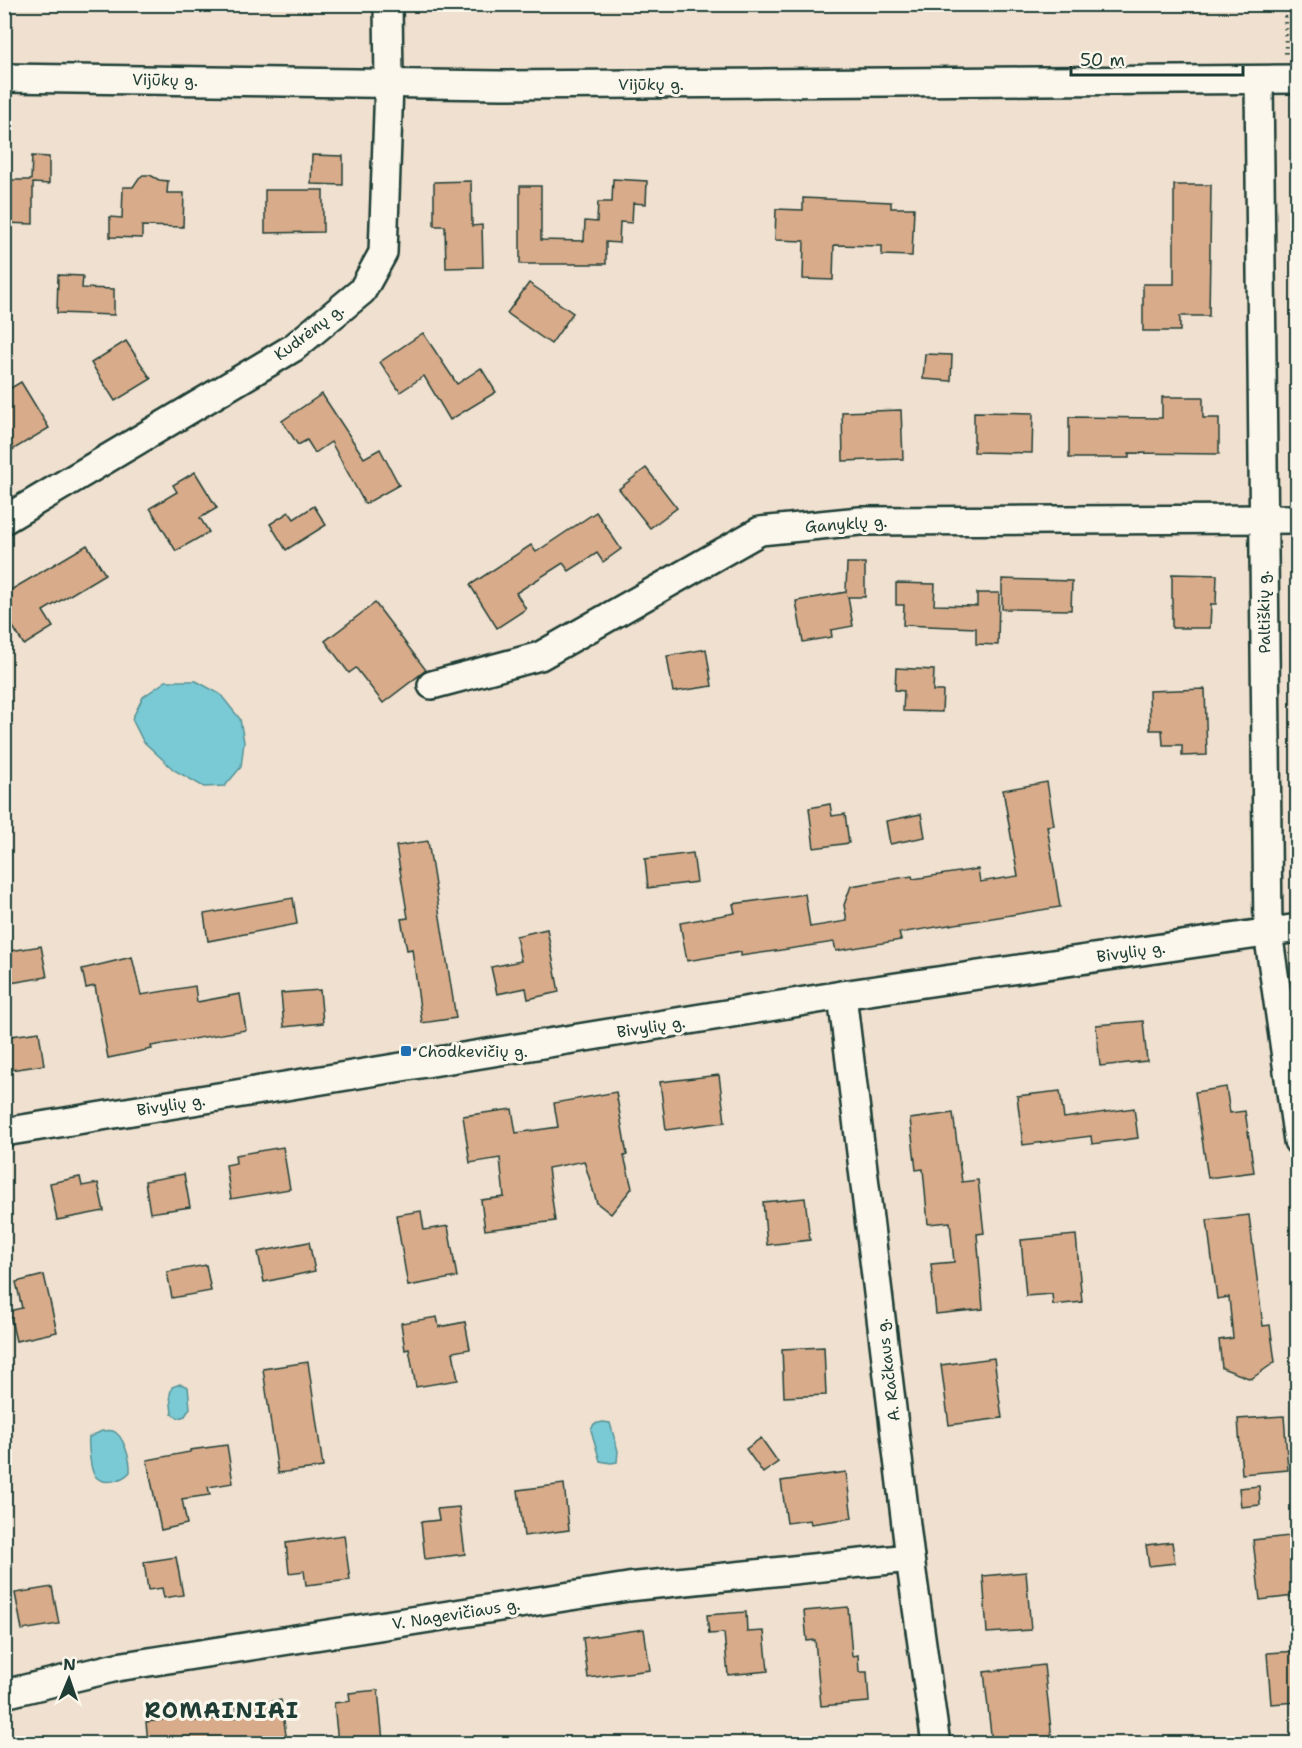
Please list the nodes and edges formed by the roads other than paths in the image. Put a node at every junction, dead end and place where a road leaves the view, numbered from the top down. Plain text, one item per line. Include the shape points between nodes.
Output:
1 (388, 4) edge
2 (4, 78) edge
3 (1292, 79) edge
4 (1259, 80) junction
5 (388, 84) junction
6 (1298, 519) edge
7 (4, 520) edge
8 (1263, 520) junction
9 (432, 685) dead end
10 (1298, 927) edge
11 (1268, 932) junction
12 (842, 996) junction
13 (4, 1132) edge
14 (1298, 1141) edge
15 (910, 1558) junction
16 (4, 1694) edge
17 (936, 1743) edge

1 - 5 street, Kudrėnų g.
2 - 5 street, Vijūkų g.
3 - 4 street, Vijūkų g.
4 - 5 street, Vijūkų g.
4 - 8 street, Paltiškių g.
5 - 7 street, Kudrėnų g. via 383,253 362,291 293,348
6 - 8 street, Ganyklų g.
8 - 9 street, Ganyklų g. via 860,521 760,531 540,656
8 - 11 street, Paltiškių g.
10 - 11 street, Bivylių g.
11 - 12 street, Bivylių g.
11 - 14 street, Paltiškių g.
12 - 13 street, Bivylių g.
12 - 15 street, A. Račkaus g.
15 - 16 street, V. Nagevičiaus g. via 628,1587 117,1667
15 - 17 street, A. Račkaus g.

